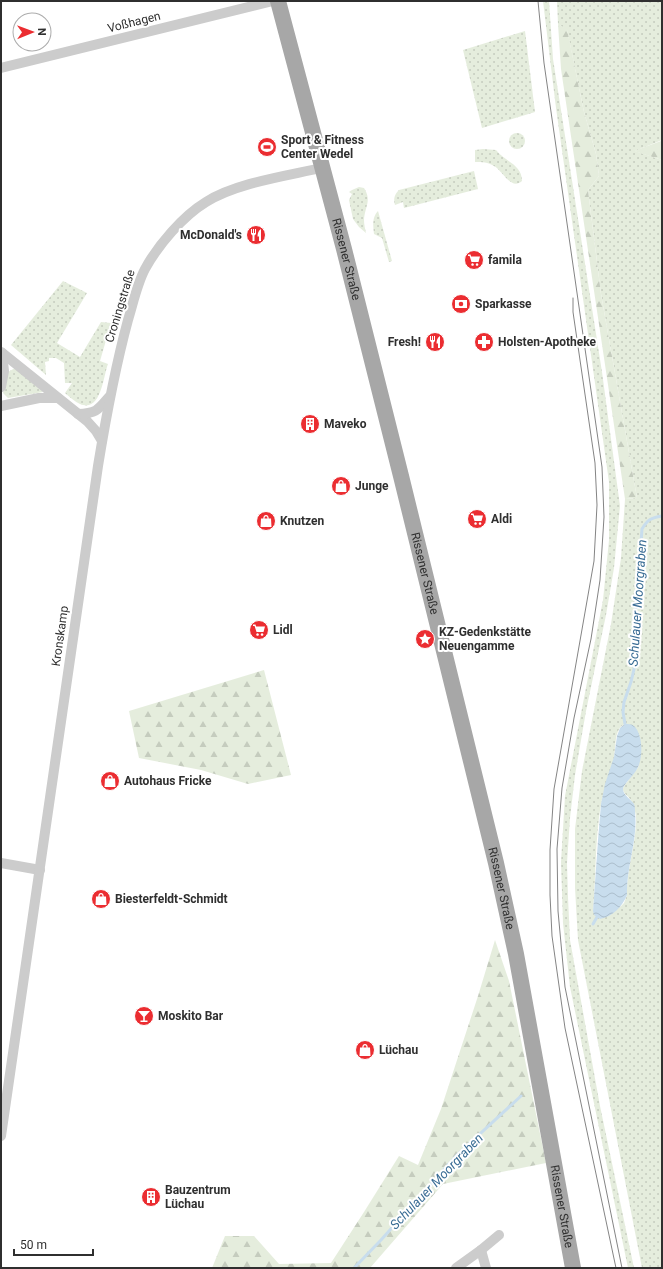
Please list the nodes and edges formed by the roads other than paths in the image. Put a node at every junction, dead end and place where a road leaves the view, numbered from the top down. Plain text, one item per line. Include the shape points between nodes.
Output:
1 (273, 1) edge
2 (278, 1) edge
3 (1, 68) edge
4 (321, 168) junction
5 (2, 353) edge
6 (1, 387) edge
7 (109, 397) junction
8 (58, 398) junction
9 (1, 406) edge
10 (78, 414) junction
11 (102, 441) junction
12 (1, 862) edge
13 (40, 870) junction
14 (1, 1136) edge
15 (499, 1235) dead end
16 (481, 1250) junction
17 (456, 1268) edge
18 (486, 1268) edge
19 (573, 1268) edge

1 - 3 street, Voßhagen
2 - 4 main road, Rissener Straße
4 - 7 street, Croningstraße via 230,190 206,202 184,219 165,240 145,269
4 - 19 main road, Rissener Straße via 402,476 496,863 516,954
5 - 6 street via 4,371
5 - 8 street
7 - 10 street via 98,410 90,414
7 - 11 street, Croningstraße
8 - 9 street via 39,398
8 - 10 street
10 - 11 street via 96,431
11 - 13 street, Kronskamp
12 - 13 street
13 - 14 street, Kronskamp
15 - 16 street
16 - 17 street
16 - 18 street

